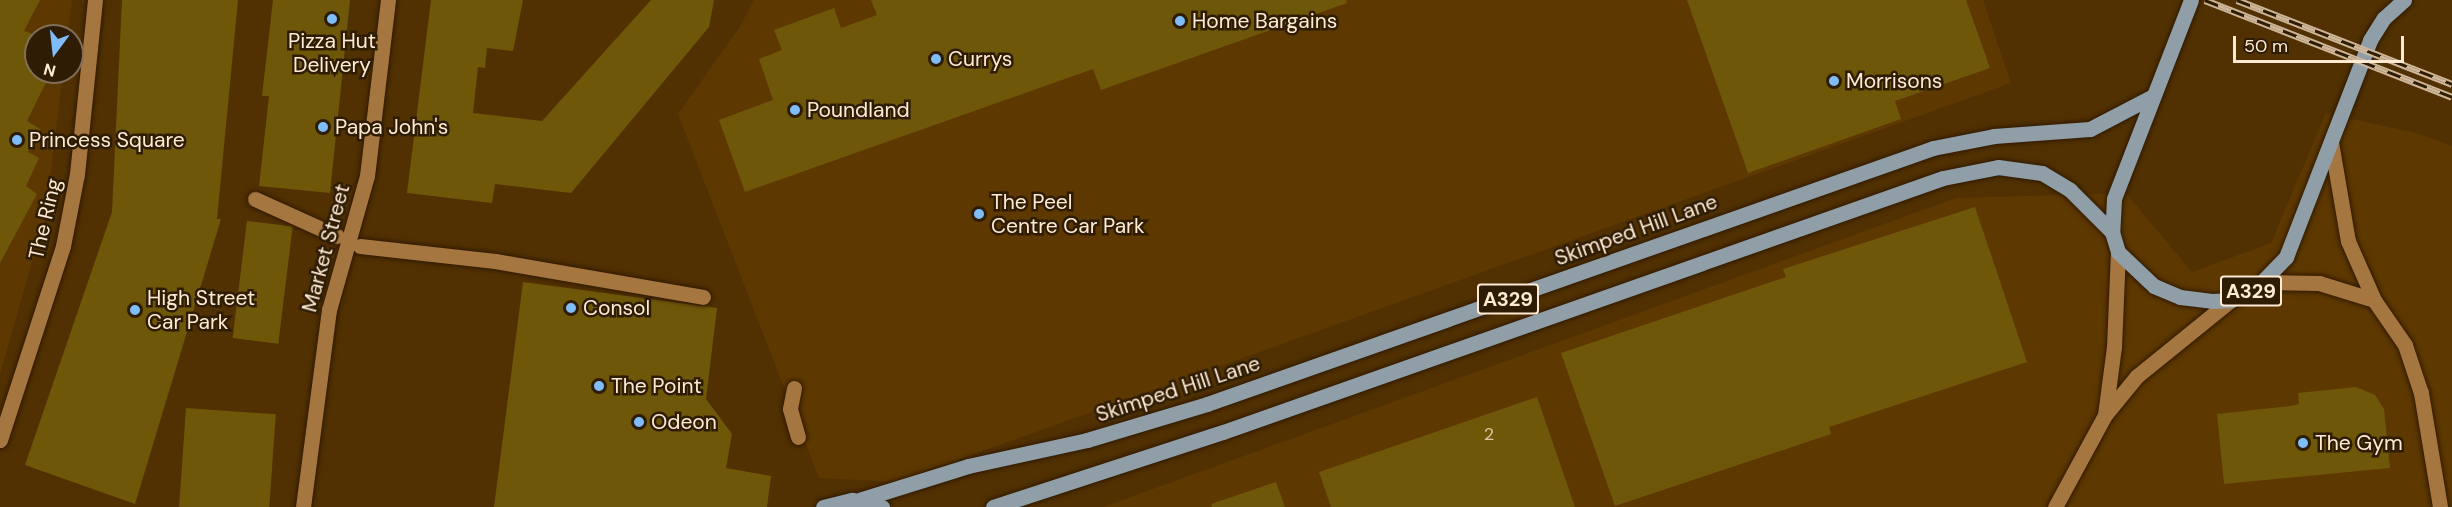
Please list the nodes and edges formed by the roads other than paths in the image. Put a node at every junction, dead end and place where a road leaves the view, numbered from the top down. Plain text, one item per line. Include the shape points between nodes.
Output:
1 (95, 0) edge
2 (388, 0) edge
3 (2191, 0) edge
4 (2404, 0) edge
5 (2153, 96) junction
6 (2331, 142) junction
7 (255, 199) dead end
8 (2112, 232) junction
9 (337, 236) dead end
10 (360, 246) dead end
11 (2118, 252) junction
12 (2263, 282) junction
13 (704, 297) dead end
14 (2231, 300) junction
15 (2374, 300) junction
16 (794, 387) dead end
17 (2105, 416) junction
18 (798, 437) dead end
19 (0, 440) edge
20 (859, 501) junction
21 (303, 507) edge
22 (823, 507) edge
23 (882, 507) edge
24 (993, 507) edge
25 (2055, 507) edge
26 (2440, 507) edge

1 - 19 street, The Ring via 77,174 63,246
2 - 21 street, Market Street via 367,176 329,310
3 - 5 main road, A329
4 - 6 main road, A329 via 2384,18 2370,40
5 - 8 main road, A329 via 2114,199
5 - 20 main road, Skimped Hill Lane / A329 via 2091,129 1994,136 1933,148 1207,404 1087,440 968,466
6 - 12 main road, A329 via 2286,257
6 - 15 street via 2343,221
7 - 9 street
8 - 11 main road, A329
8 - 24 main road, A329 via 2070,190 2042,173 1998,167 1943,178 1223,432
10 - 13 street via 495,261
11 - 14 main road, A329 via 2142,277 2166,293 2198,300
11 - 17 street via 2114,347
12 - 14 main road, A329
12 - 15 street via 2319,283
14 - 17 street via 2137,376
15 - 26 street via 2405,345 2421,393
16 - 18 street via 790,409
17 - 25 street
20 - 22 main road, Skimped Hill Lane
20 - 23 main road

